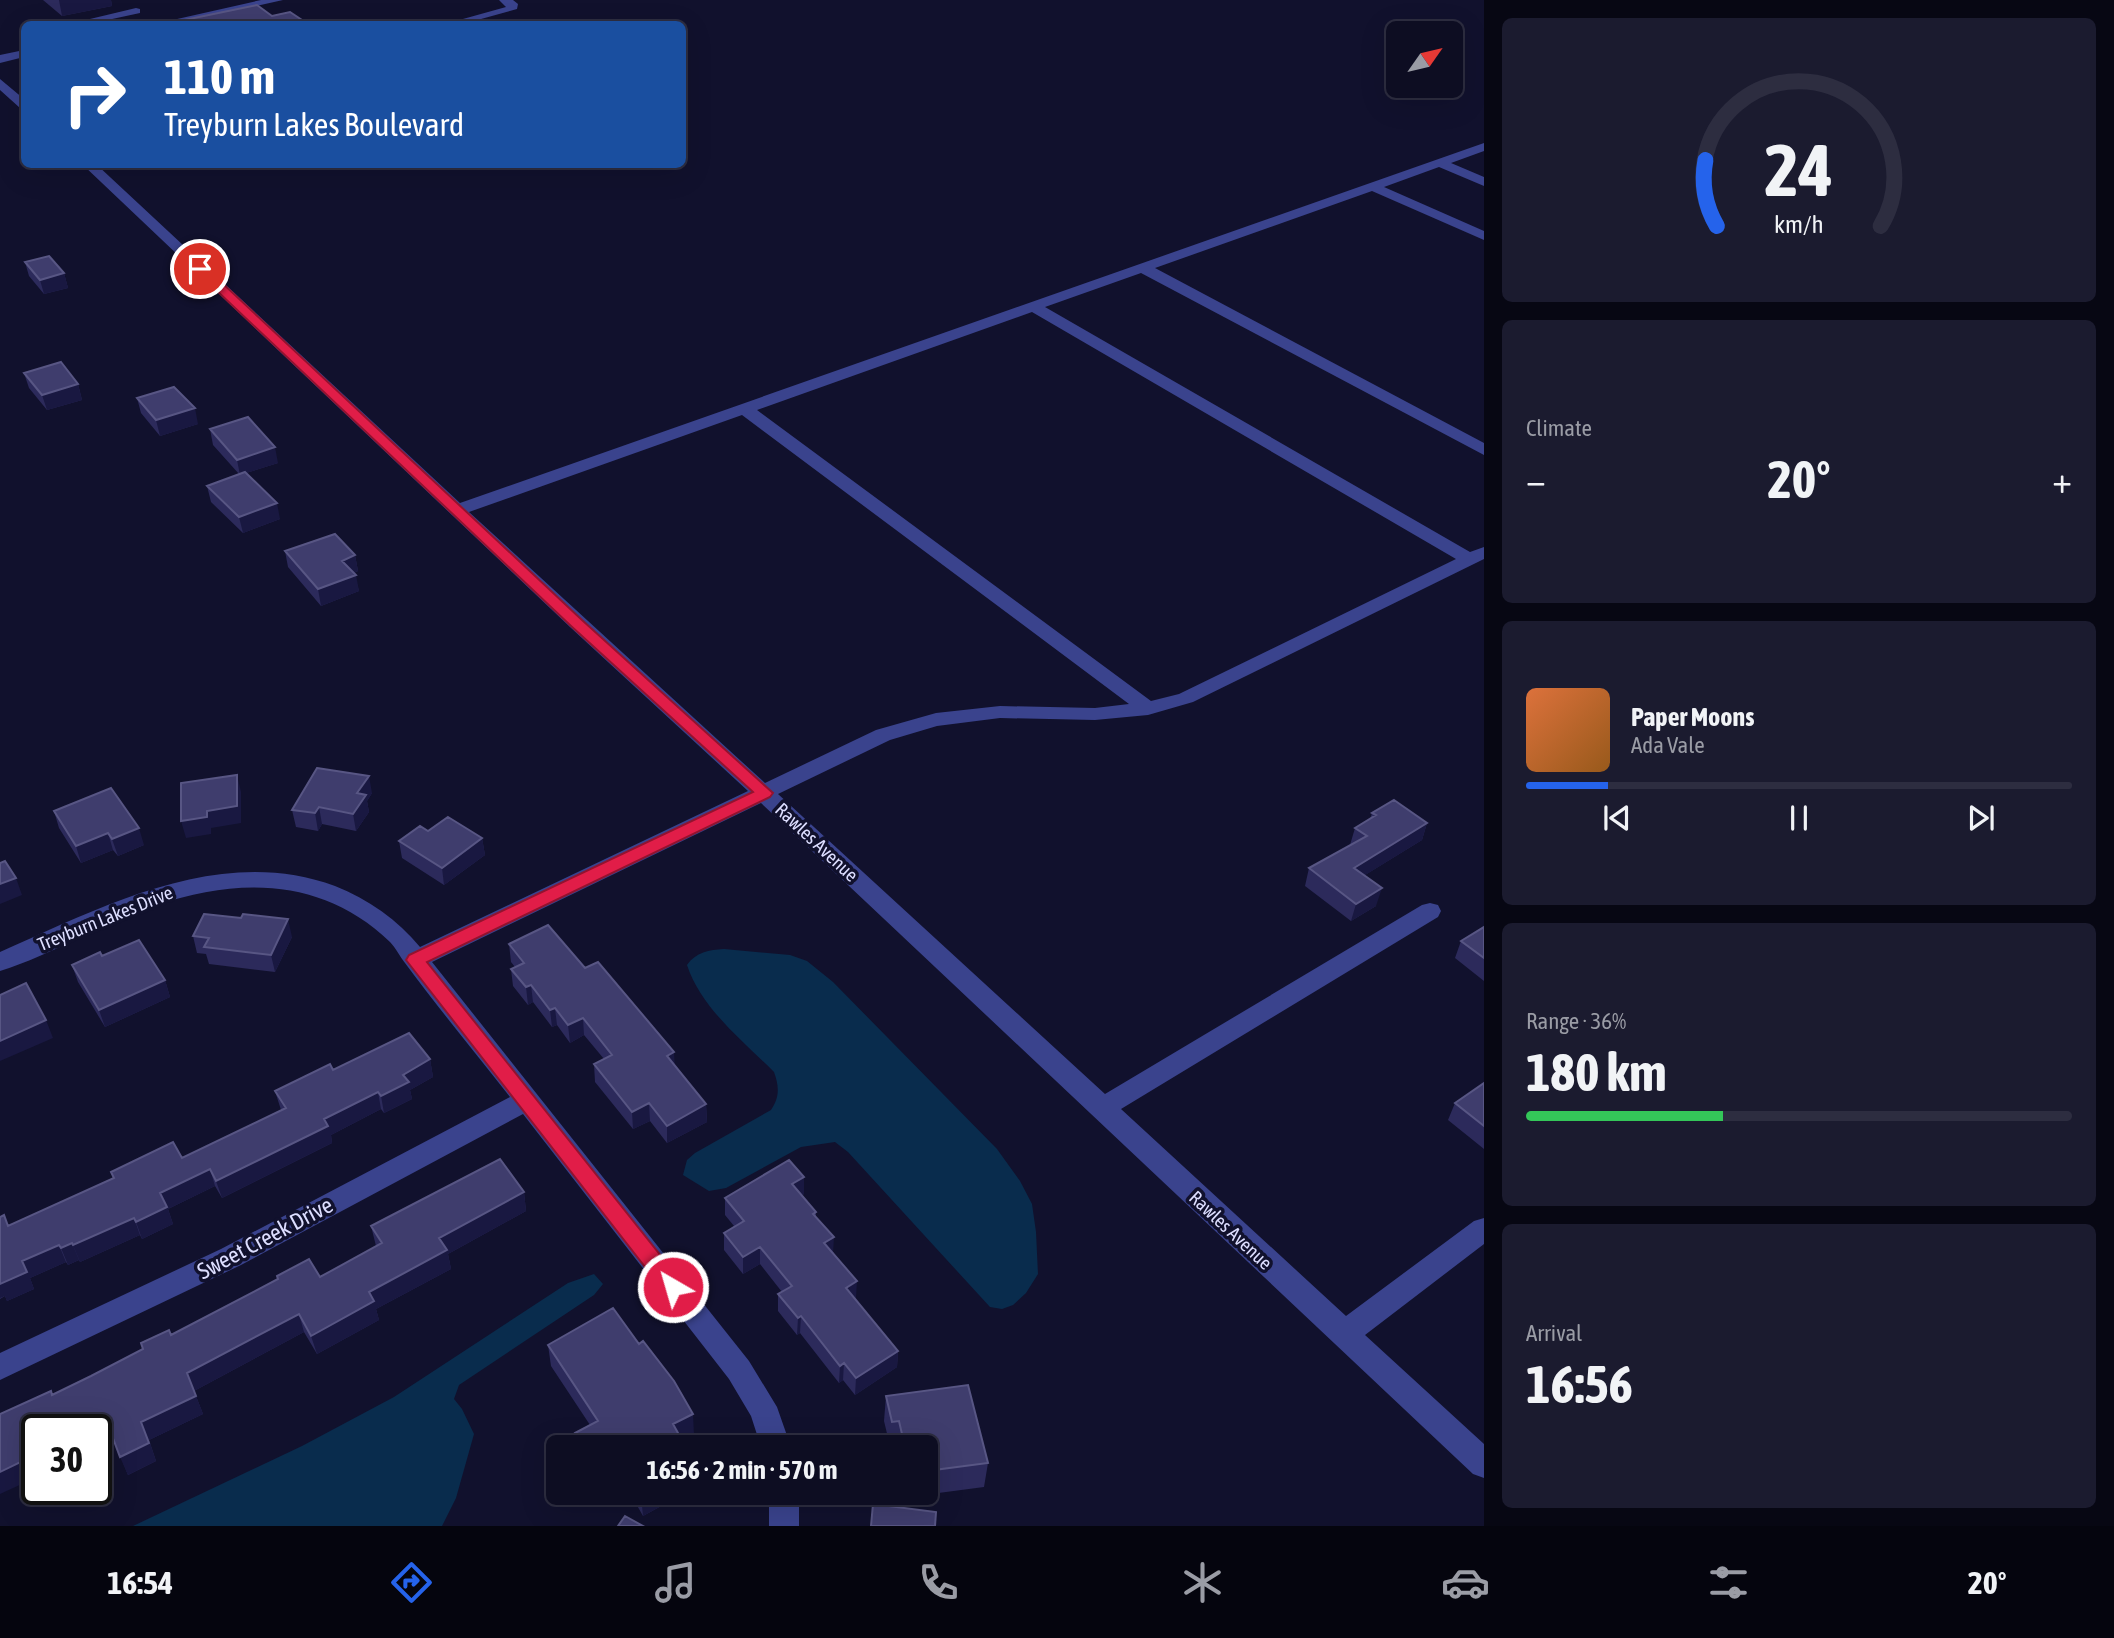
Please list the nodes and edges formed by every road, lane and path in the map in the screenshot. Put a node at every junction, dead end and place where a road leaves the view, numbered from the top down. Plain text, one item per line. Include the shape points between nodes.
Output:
1 (122, 0) edge
2 (277, 0) edge
3 (505, 0) edge
4 (236, 4) edge
5 (136, 11) junction
6 (85, 21) edge
7 (150, 21) edge
8 (172, 21) edge
9 (463, 21) edge
10 (21, 55) edge
11 (0, 59) edge
12 (0, 83) edge
13 (21, 102) edge
14 (1484, 148) edge
15 (1440, 163) junction
16 (92, 168) edge
17 (1484, 182) edge
18 (1373, 187) junction
19 (1484, 236) edge
20 (1143, 268) junction
21 (1034, 307) junction
22 (744, 408) junction
23 (1484, 450) edge
24 (457, 510) junction
25 (1476, 556) edge
26 (1148, 709) junction
27 (765, 793) junction
28 (1430, 911) dead end
29 (415, 960) junction
30 (0, 962) edge
31 (526, 1100) junction
32 (1102, 1108) junction
33 (1484, 1229) edge
34 (1343, 1335) junction
35 (0, 1367) edge
36 (771, 1435) edge
37 (1484, 1464) edge
38 (784, 1505) edge
39 (785, 1526) edge

1 - 5 street
2 - 4 street
3 - 9 street via 512,4 511,9
4 - 8 street
5 - 6 street
5 - 7 street
10 - 11 street
12 - 13 street
14 - 15 street
15 - 17 street
15 - 18 street
16 - 24 street, Rawles Avenue
18 - 19 street
18 - 20 street
20 - 21 street
20 - 23 street
21 - 22 street
21 - 25 street
22 - 24 street
22 - 26 street
24 - 27 street, Rawles Avenue
25 - 26 street via 1186,698
26 - 27 street via 1094,714 1000,712 936,720 884,735
27 - 29 street
27 - 32 street, Rawles Avenue
28 - 32 street
29 - 30 street, Treyburn Lakes Drive via 398,936 356,902 312,886 265,878 215,881 169,891
29 - 31 street, Treyburn Lakes Drive
31 - 35 street, Sweet Creek Drive via 219,1263
31 - 36 street, Treyburn Lakes Drive via 746,1380
32 - 34 street, Rawles Avenue
33 - 34 street
34 - 37 street, Rawles Avenue
38 - 39 street

